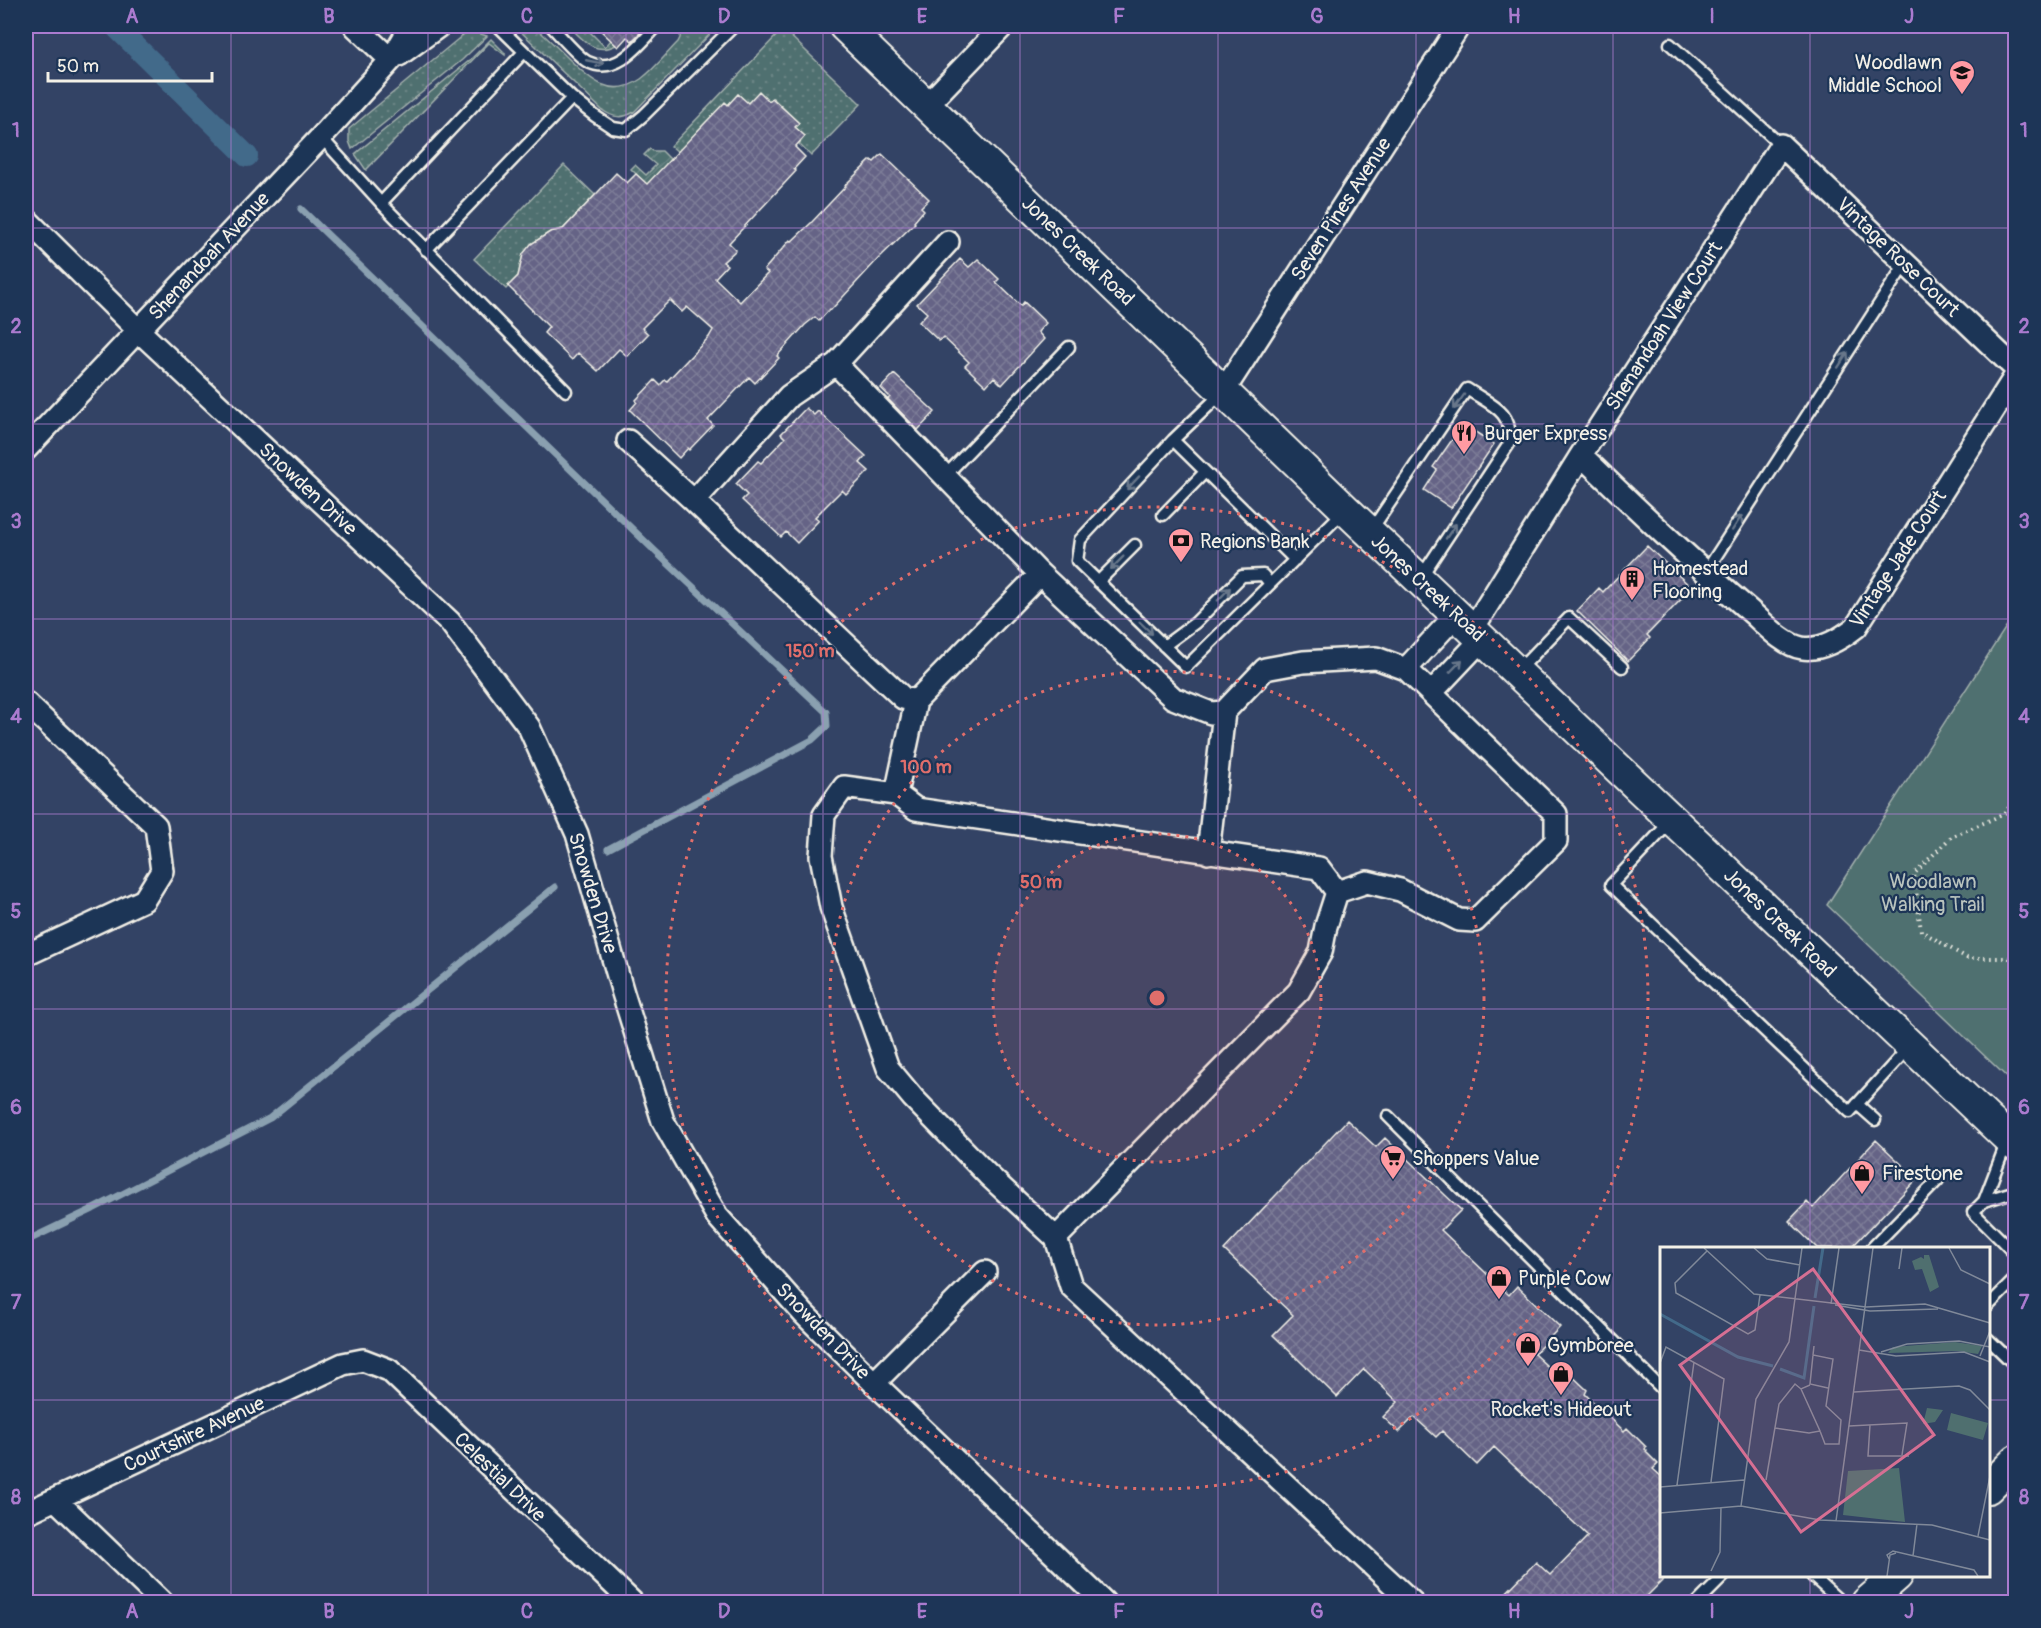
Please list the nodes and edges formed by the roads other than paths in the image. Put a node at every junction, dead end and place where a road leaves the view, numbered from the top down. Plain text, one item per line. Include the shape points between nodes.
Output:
1 (355, 26) edge
2 (411, 26) edge
3 (439, 26) edge
4 (498, 26) edge
5 (551, 26) edge
6 (657, 26) edge
7 (734, 26) edge
8 (844, 26) edge
9 (1003, 26) edge
10 (1459, 26) edge
11 (1670, 44) dead end
12 (525, 52) junction
13 (391, 60) junction
14 (572, 98) junction
15 (927, 105) junction
16 (321, 137) junction
17 (1781, 145) junction
18 (381, 202) junction
19 (26, 219) edge
20 (948, 242) dead end
21 (426, 250) junction
22 (1905, 264) junction
23 (139, 331) junction
24 (1069, 347) dead end
25 (836, 364) junction
26 (2016, 369) edge
27 (2016, 375) edge
28 (566, 391) dead end
29 (1223, 392) junction
30 (1173, 440) junction
31 (628, 441) dead end
32 (26, 449) edge
33 (1581, 455) junction
34 (1205, 472) junction
35 (945, 476) junction
36 (694, 501) junction
37 (1345, 509) junction
38 (1163, 515) dead end
39 (1370, 533) junction
40 (1135, 545) dead end
41 (1295, 560) junction
42 (1705, 573) junction
43 (1040, 574) junction
44 (1419, 580) junction
45 (1098, 582) junction
46 (1270, 584) junction
47 (1470, 628) junction
48 (1164, 646) junction
49 (1622, 667) dead end
50 (1406, 669) junction
51 (1517, 672) junction
52 (1431, 693) junction
53 (916, 701) junction
54 (26, 703) edge
55 (1224, 712) junction
56 (896, 794) junction
57 (1672, 820) junction
58 (1208, 853) junction
59 (1337, 892) junction
60 (26, 955) edge
61 (1910, 1046) junction
62 (1857, 1104) junction
63 (1388, 1116) dead end
64 (1875, 1120) dead end
65 (2012, 1142) edge
66 (1938, 1180) dead end
67 (2016, 1191) edge
68 (1984, 1201) junction
69 (1056, 1238) junction
70 (1873, 1247) edge
71 (2016, 1255) edge
72 (985, 1272) dead end
73 (2016, 1278) edge
74 (1990, 1305) edge
75 (1990, 1340) edge
76 (363, 1360) joint
77 (2016, 1366) edge
78 (873, 1383) junction
79 (1660, 1387) edge
80 (2016, 1460) edge
81 (1990, 1487) edge
82 (56, 1500) junction
83 (26, 1513) edge
84 (1722, 1577) edge
85 (1814, 1577) edge
86 (162, 1602) edge
87 (632, 1602) edge
88 (1104, 1602) edge
89 (1412, 1602) edge
90 (1698, 1602) edge
91 (1841, 1602) edge

1 - 13 street
2 - 13 street, Shenandoah Avenue
3 - 13 street, Shenandoah Avenue
4 - 12 lane
5 -> 6 lane via 586,62 598,64 620,61
7 - 14 lane via 626,130 613,128
8 - 15 main road, Jones Creek Road
9 - 15 street
10 - 29 street, Seven Pines Avenue
11 - 17 lane
12 - 14 lane
12 - 18 lane
13 - 16 street, Shenandoah Avenue
14 - 21 lane
15 - 29 main road, Jones Creek Road
16 - 18 lane
16 - 23 street, Shenandoah Avenue
17 - 22 street, Vintage Rose Court
17 - 33 street, Shenandoah View Court
18 - 21 lane
19 - 23 street, Snowden Drive
20 - 25 street
21 - 28 lane
22 - 26 street, Vintage Rose Court
42 -> 22 lane
23 - 32 street, Shenandoah Avenue
23 - 78 street, Snowden Drive via 450,622 529,727 577,834 663,1120 717,1216 804,1314
24 - 35 lane
25 - 35 street
25 - 36 street via 789,396
27 - 42 street, Vintage Jade Court via 1856,627 1842,639 1802,648 1785,640
29 - 30 lane
29 - 37 main road, Jones Creek Road
30 - 34 lane
30 -> 45 lane via 1080,540 1077,561
31 - 36 street
33 - 42 street, Vintage Jade Court
33 - 47 street, Shenandoah View Court
34 - 38 lane
34 - 41 lane
35 - 43 street
36 - 53 street via 903,698
37 - 39 main road, Jones Creek Road
37 - 41 lane
39 - 44 main road, Jones Creek Road
44 -> 39 lane via 1509,444 1509,424 1500,411 1467,389
40 -> 45 lane
41 - 46 lane
43 - 53 street
43 - 55 street via 1173,698 1211,713
44 - 47 main road, Jones Creek Road
45 -> 48 lane
48 -> 46 lane via 1195,623 1242,576 1263,575
46 - 48 lane via 1186,667
47 - 50 street
47 - 51 main road, Jones Creek Road
52 -> 47 street
49 - 51 lane via 1569,618
50 - 52 street
50 - 55 street via 1376,658 1303,662 1265,669
51 - 57 main road, Jones Creek Road
52 - 59 street via 1556,814 1556,841 1475,921 1459,920 1400,890 1367,882
53 - 56 street
54 - 60 street via 156,826 162,871 144,900
55 - 58 street
56 - 58 street via 916,809
56 - 69 street via 844,787 824,815 821,856 831,907 888,1068 988,1175
57 - 61 main road, Jones Creek Road
57 - 62 lane via 1611,885 1850,1112
58 - 59 street via 1319,868
59 - 69 street via 1321,952 1299,991
61 - 62 lane
61 - 65 main road, Jones Creek Road
62 - 64 lane
63 - 79 lane
65 - 68 lane
66 - 70 lane
67 - 68 lane
68 - 71 lane via 1973,1212
69 - 89 street via 1071,1286
72 - 78 street
73 - 74 lane
75 - 77 lane
76 - 82 street, Courtshire Avenue via 343,1364
76 - 87 street, Celestial Drive via 389,1370
78 - 88 street, Snowden Drive
80 - 81 main road
82 - 83 street, Courtshire Avenue
82 - 86 street
84 - 90 lane
85 - 91 lane

